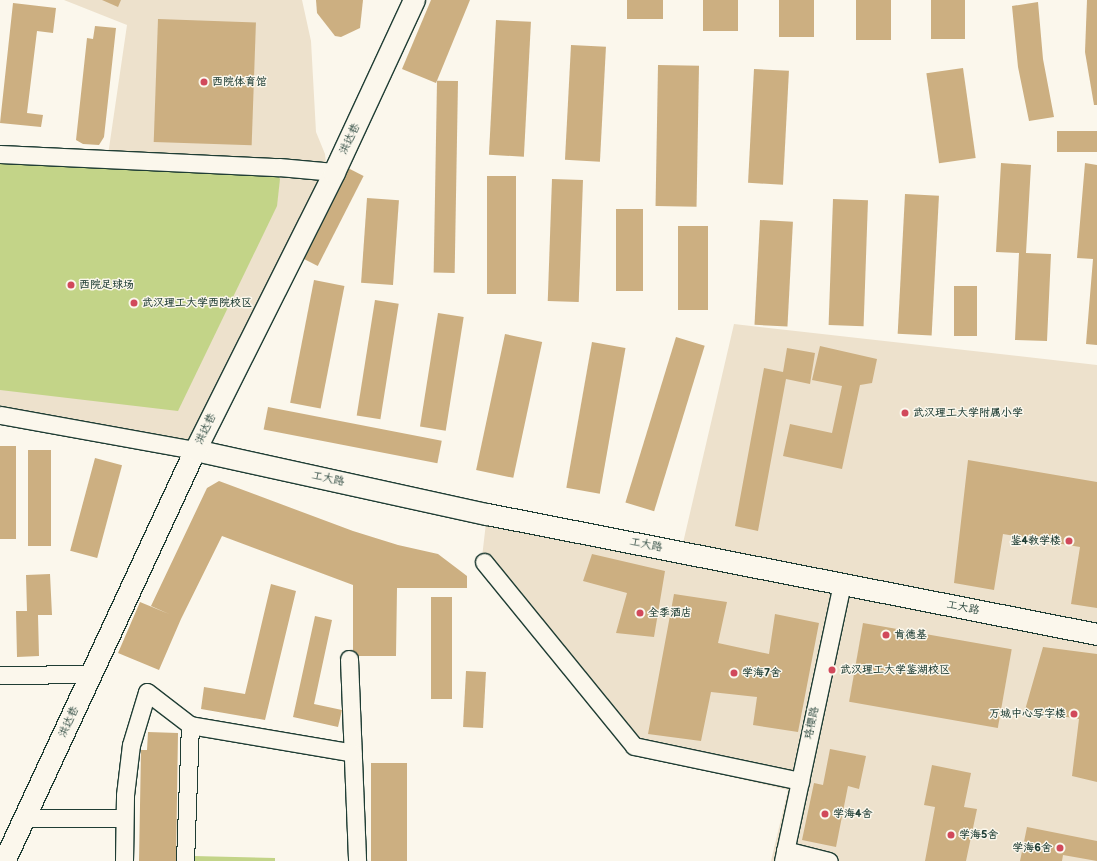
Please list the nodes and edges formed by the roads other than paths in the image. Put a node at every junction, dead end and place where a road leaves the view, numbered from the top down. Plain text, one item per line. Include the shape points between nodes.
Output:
1 (414, 0) edge
2 (0, 154) edge
3 (334, 172) junction
4 (0, 415) edge
5 (195, 450) junction
6 (484, 562) dead end
7 (842, 584) junction
8 (1097, 634) edge
9 (350, 659) dead end
10 (91, 674) junction
11 (0, 675) edge
12 (190, 725) junction
13 (353, 753) junction
14 (800, 781) junction
15 (24, 818) junction
16 (124, 818) junction
17 (784, 856) edge
18 (4, 861) edge
19 (124, 861) edge
20 (186, 861) edge
21 (357, 861) edge
22 (829, 861) edge

1 - 3 street, 洪达巷
2 - 3 street via 279,167
3 - 5 street, 洪达巷
4 - 5 street
5 - 7 street, 工大路 via 495,515
5 - 10 street, 洪达巷
6 - 14 street via 634,746
7 - 8 street, 工大路
7 - 14 street, 珞樱路
9 - 13 street
10 - 11 street
10 - 15 street, 洪达巷
12 - 13 street
12 - 16 street via 147,692 144,695 131,745
12 - 20 street
13 - 21 street
14 - 17 street, 珞樱路
15 - 16 street
15 - 18 street, 洪达巷
16 - 19 street
17 - 22 street

